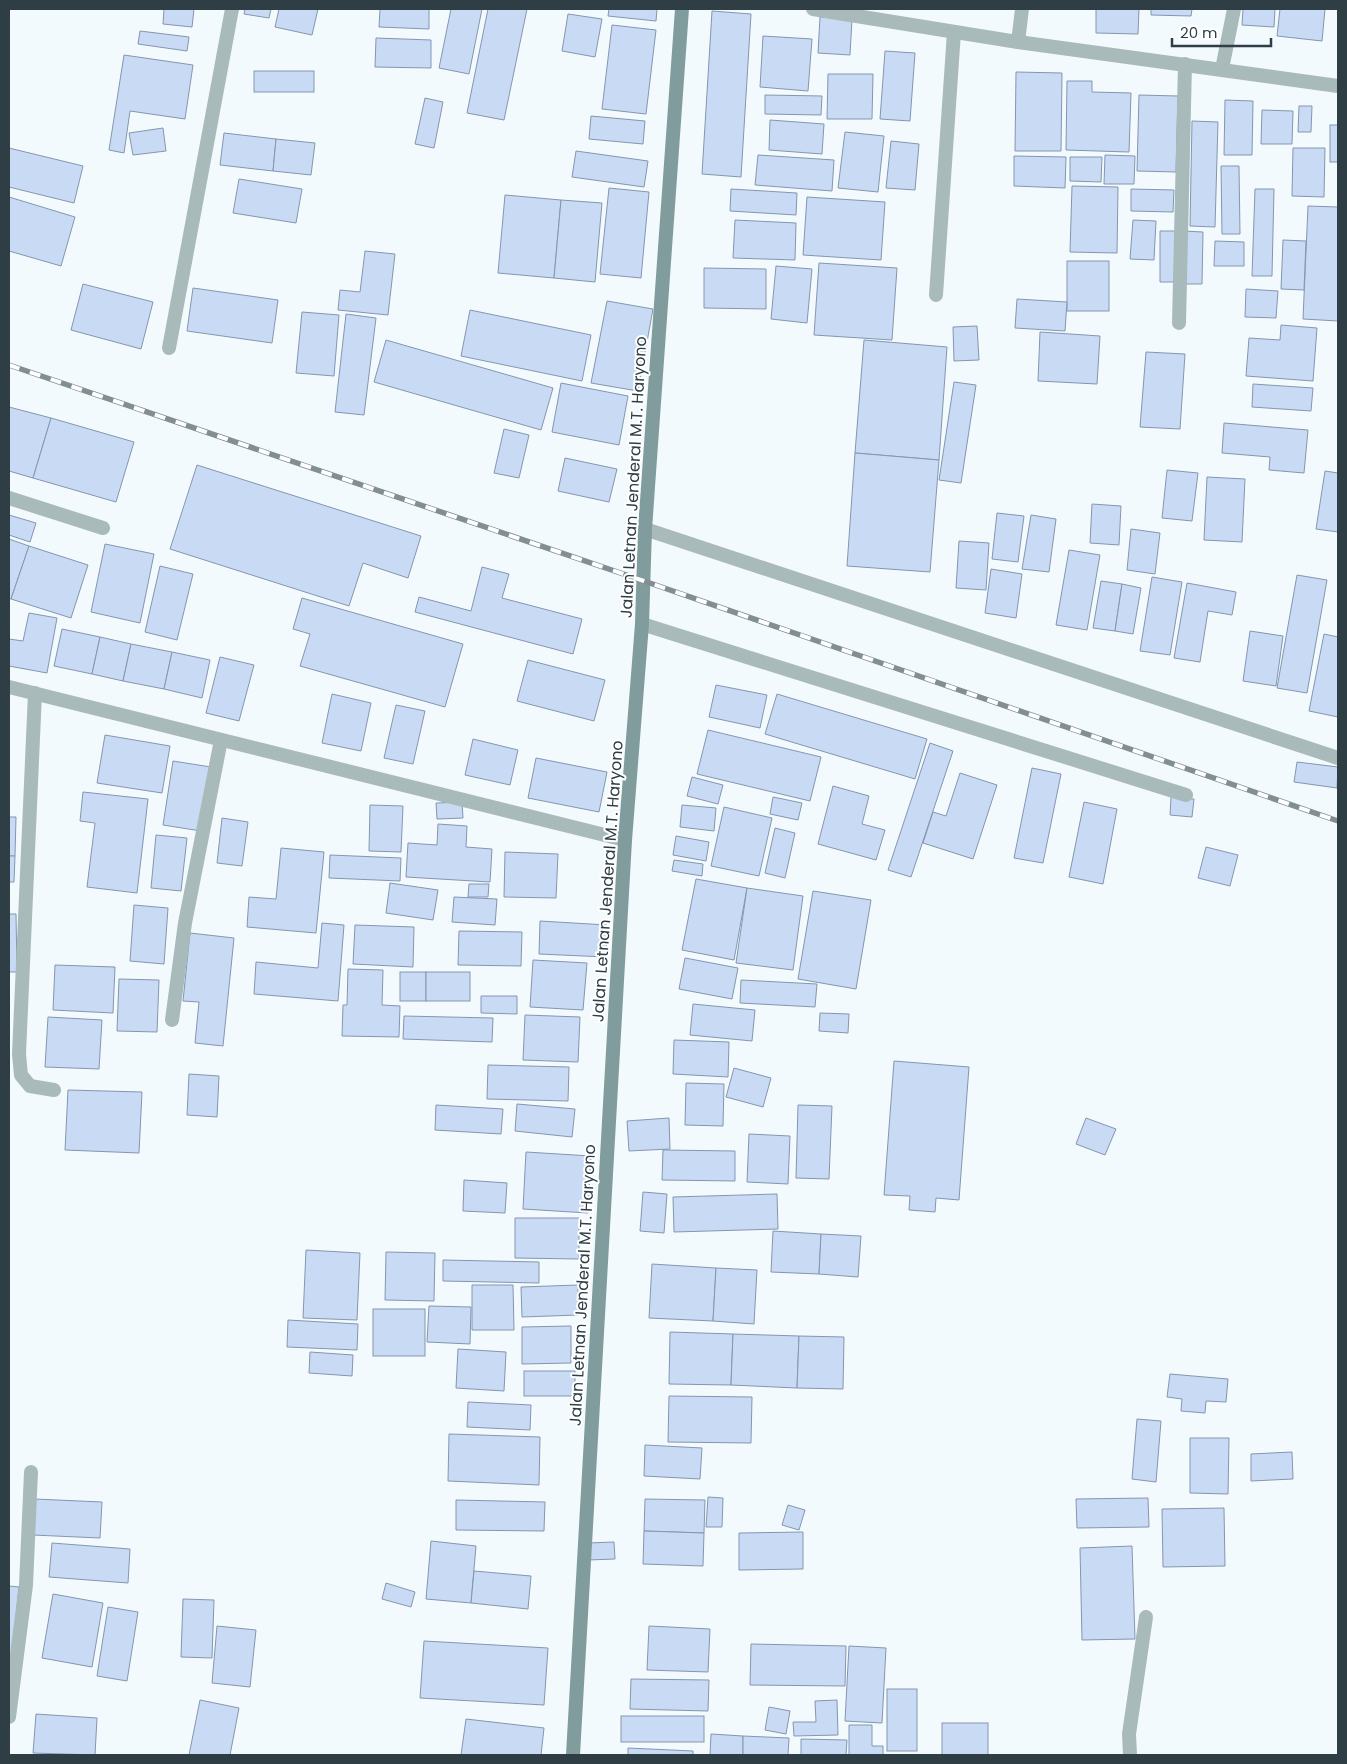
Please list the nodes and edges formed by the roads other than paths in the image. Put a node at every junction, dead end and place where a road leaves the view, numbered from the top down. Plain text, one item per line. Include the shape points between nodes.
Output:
1 (232, 9) edge
2 (682, 9) edge
3 (813, 9) edge
4 (1022, 9) edge
5 (1234, 9) edge
6 (831, 10) edge
7 (954, 32) junction
8 (1018, 42) junction
9 (1185, 64) junction
10 (1222, 69) junction
11 (1338, 86) edge
12 (936, 295) dead end
13 (1179, 323) dead end
14 (169, 348) dead end
15 (9, 498) edge
16 (103, 528) dead end
17 (645, 529) junction
18 (642, 624) junction
19 (9, 687) edge
20 (34, 693) junction
21 (222, 740) junction
22 (1338, 758) edge
23 (1186, 795) dead end
24 (625, 840) junction
25 (172, 1020) dead end
26 (54, 1090) dead end
27 (31, 1472) dead end
28 (1146, 1617) dead end
29 (9, 1717) edge
30 (573, 1755) edge
31 (1130, 1755) edge

1 - 14 street
2 - 17 main road, Jalan Letnan Jenderal M.T. Haryono
3 - 6 street
4 - 8 street
5 - 10 street
6 - 7 street
7 - 8 street
7 - 12 street
8 - 9 street
9 - 10 street
9 - 13 street
10 - 11 street
15 - 16 street
17 - 18 main road, Jalan Letnan Jenderal M.T. Haryono
17 - 22 street
18 - 23 street
18 - 24 main road, Jalan Letnan Jenderal M.T. Haryono
19 - 20 street
20 - 21 street
20 - 26 street via 19,1054 21,1075 30,1086
21 - 24 street
21 - 25 street via 186,924
24 - 30 main road, Jalan Letnan Jenderal M.T. Haryono
27 - 29 street via 26,1585
28 - 31 street via 1129,1734

